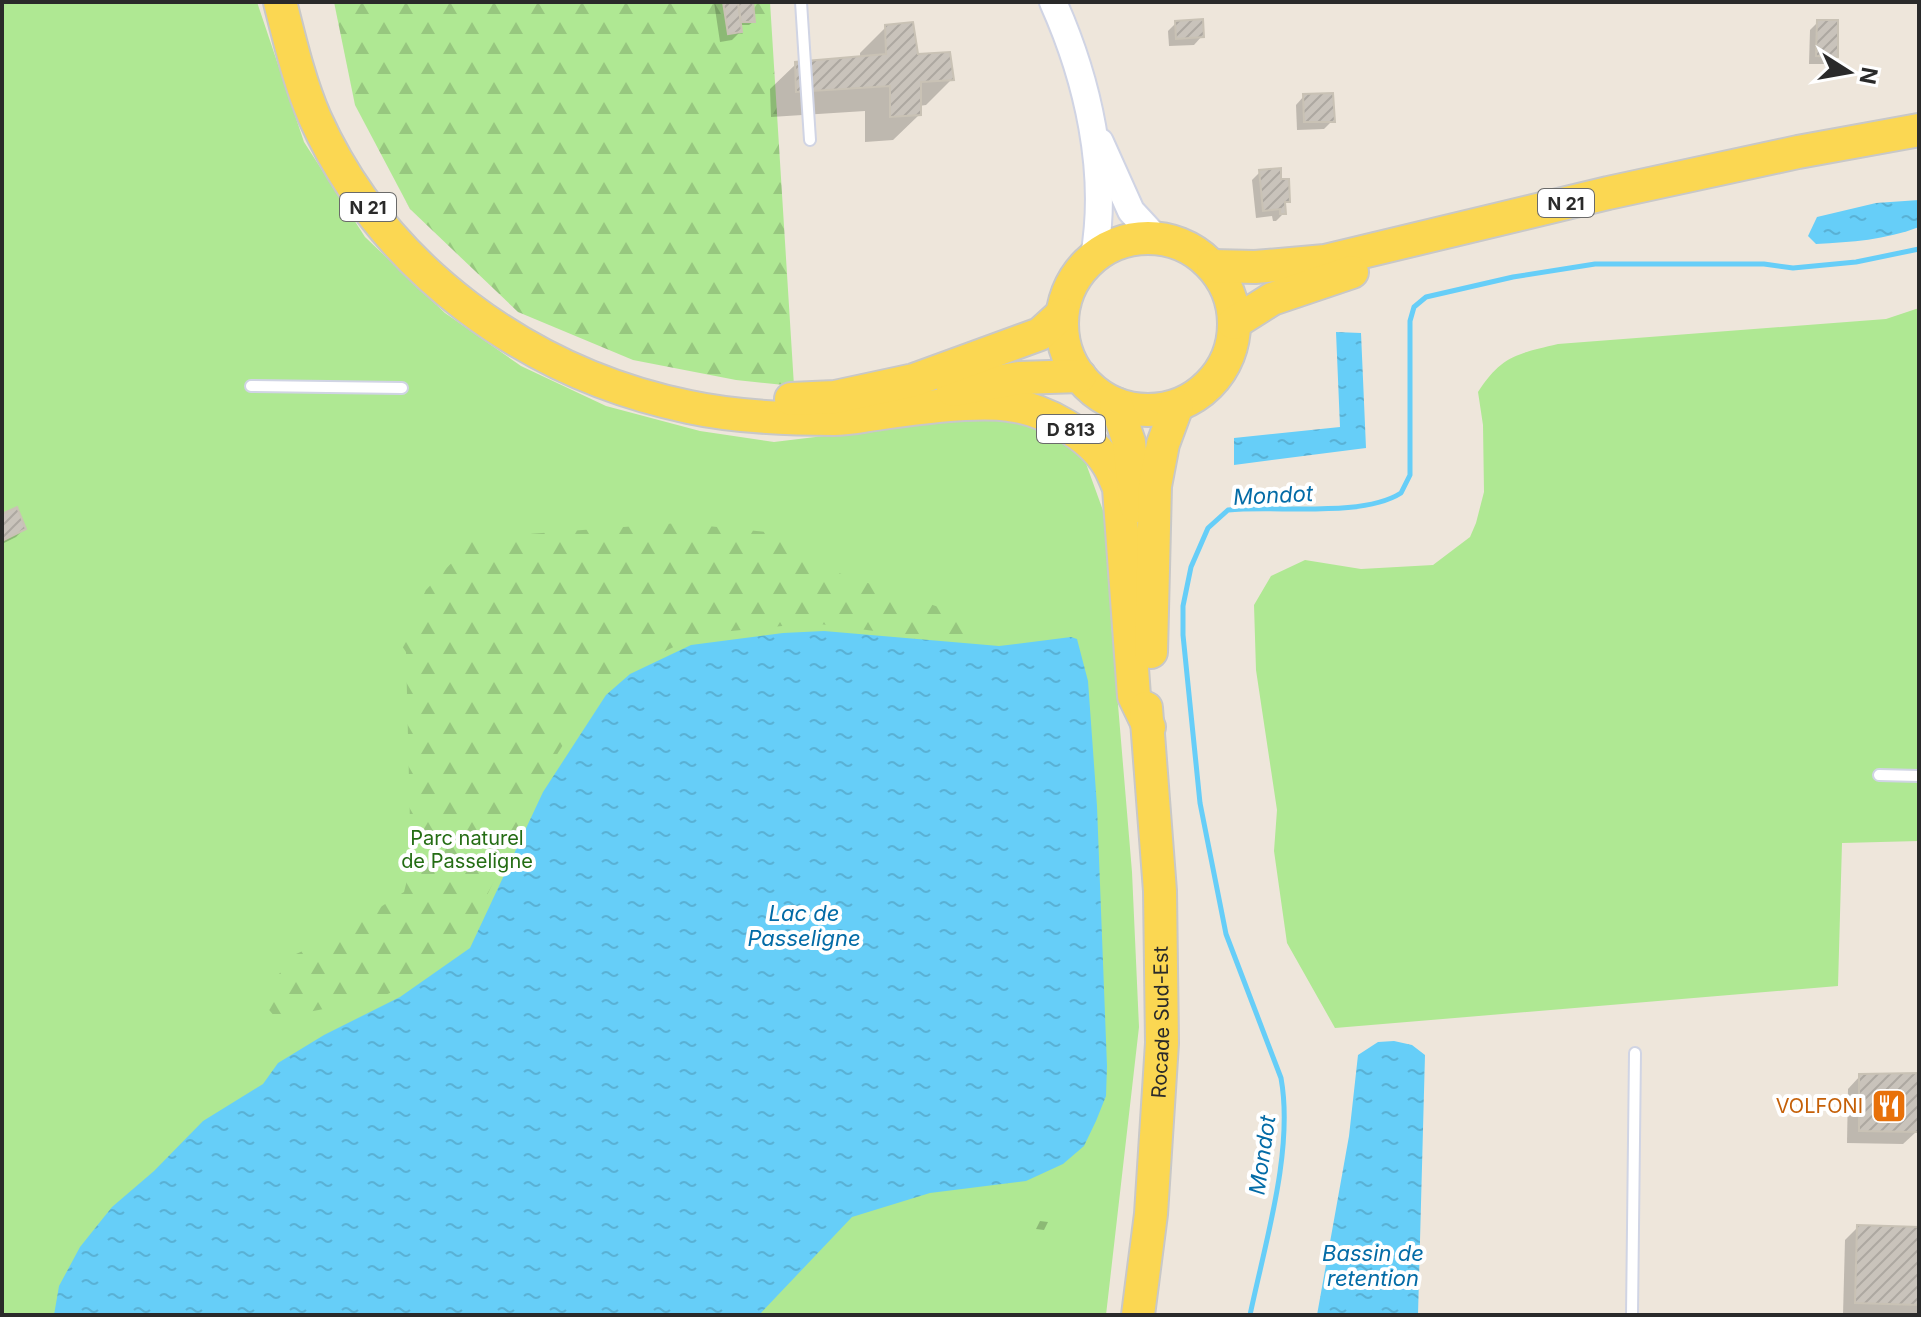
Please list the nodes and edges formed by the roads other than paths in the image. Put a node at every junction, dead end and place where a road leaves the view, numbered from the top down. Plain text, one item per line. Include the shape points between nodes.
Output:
1 (280, 2) edge
2 (290, 2) edge
3 (801, 2) edge
4 (1053, 2) edge
5 (1092, 122) junction
6 (1919, 130) edge
7 (810, 140) dead end
8 (1919, 143) edge
9 (1156, 238) junction
10 (1094, 257) junction
11 (1213, 266) junction
12 (1062, 314) junction
13 (1234, 323) junction
14 (1080, 376) junction
15 (251, 386) dead end
16 (402, 388) dead end
17 (1116, 404) junction
18 (1177, 406) junction
19 (755, 415) junction
20 (1149, 727) junction
21 (1879, 775) dead end
22 (1919, 776) edge
23 (1635, 1053) dead end
24 (1138, 1315) edge
25 (1632, 1315) edge

1 - 19 main road, N 21 via 305,92 336,158 379,221 422,269 496,329 572,369 634,393
2 - 12 main road, N 21 via 305,62 332,132 370,194 441,273 481,305 577,358 705,394 765,400 835,397 914,380 1013,346 1040,334
3 - 7 lane
4 - 5 street
5 - 9 street via 1131,211
5 - 10 street via 1100,215
6 - 11 main road, N 21 via 1608,193 1325,261
8 - 13 main road, N 21 via 1561,215 1337,276 1272,299
9 - 10 main road via 1112,245
9 - 11 main road via 1177,242
10 - 12 main road via 1073,283
11 - 13 main road via 1228,293
12 - 14 main road via 1066,347
13 - 18 main road via 1219,373
14 - 17 main road
14 - 19 main road, N 21 via 1019,378 839,409
15 - 16 lane
17 - 18 main road via 1146,410
17 - 20 main road, Rocade Sud-Est / D 813 via 1135,483
18 - 20 main road, Rocade Sud-Est / D 813 via 1155,486
19 - 20 main road, D 813 via 837,419 1006,404 1066,424 1109,465 1119,488 1134,696
20 - 24 main road, Rocade Sud-Est / D 813 via 1160,891 1162,1043 1151,1214
21 - 22 lane
23 - 25 lane

